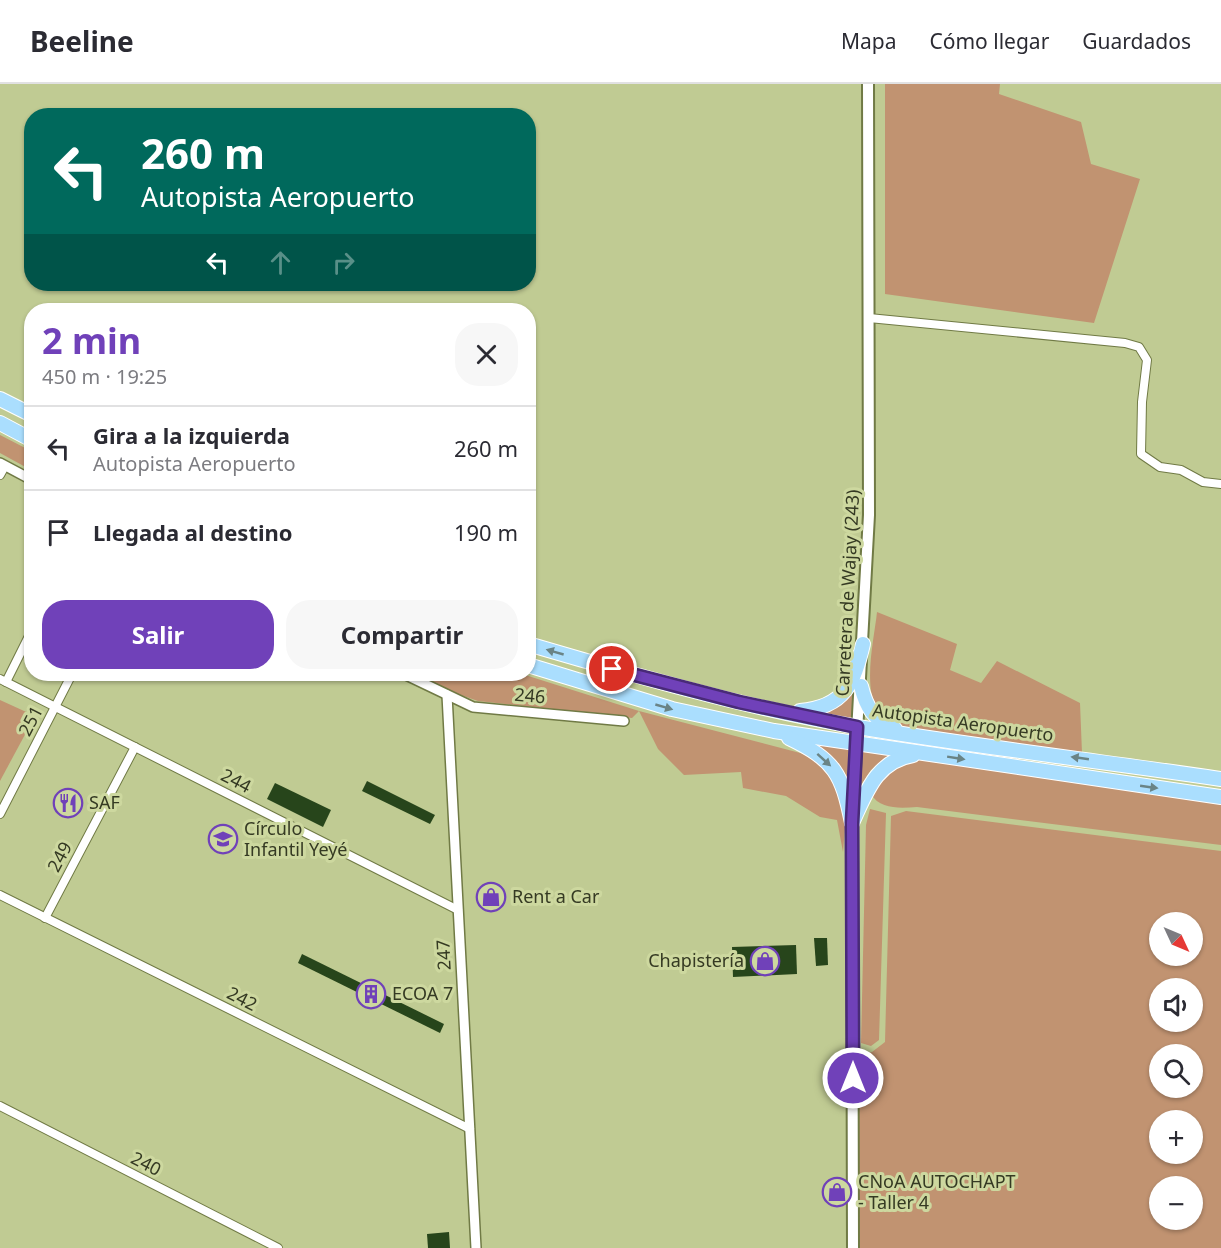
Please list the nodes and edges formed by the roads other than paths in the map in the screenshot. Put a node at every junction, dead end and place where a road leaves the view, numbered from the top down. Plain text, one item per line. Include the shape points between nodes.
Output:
1 (868, 84) edge
2 (869, 318) junction
3 (0, 399) edge
4 (24, 411) edge
5 (0, 423) edge
6 (24, 436) edge
7 (2, 464) edge
8 (0, 475) edge
9 (24, 476) edge
10 (1221, 484) edge
11 (24, 644) edge
12 (863, 644) junction
13 (536, 646) edge
14 (536, 668) edge
15 (3, 681) edge
16 (68, 681) edge
17 (418, 681) edge
18 (861, 686) junction
19 (447, 695) junction
20 (55, 707) junction
21 (784, 712) junction
22 (624, 721) dead end
23 (857, 727) junction
24 (774, 731) junction
25 (911, 735) junction
26 (857, 745) junction
27 (135, 747) junction
28 (925, 753) junction
29 (1221, 779) edge
30 (1221, 797) edge
31 (0, 814) edge
32 (852, 823) junction
33 (0, 895) edge
34 (458, 910) junction
35 (45, 918) junction
36 (0, 1106) edge
37 (470, 1129) junction
38 (278, 1248) edge
39 (476, 1248) edge
40 (853, 1248) edge

1 - 2 main road, Carretera de Wajay (243)
2 - 10 street via 1139,347 1147,360 1142,454 1160,467
2 - 12 main road, Carretera de Wajay (243) via 869,515
3 - 4 highway
5 - 6 highway
7 - 8 street
7 - 9 street
11 - 15 street
12 - 18 main road, Carretera de Wajay (243)
12 - 21 highway via 856,672 840,697 827,706
21 -> 13 highway, Autopista Aeropuerto via 655,681
14 -> 24 highway, Autopista Aeropuerto via 672,710
15 - 20 street, 244
16 - 20 street, 251
17 - 19 street, 246
18 - 23 main road, Carretera de Wajay (243)
18 - 25 highway via 873,716
19 - 22 street, 246 via 472,707
19 - 34 street, 247
20 - 27 street, 244
20 - 31 street, 251
21 - 23 highway, Autopista Aeropuerto
23 - 25 highway, Autopista Aeropuerto
23 - 26 main road, Carretera de Wajay (243)
24 - 26 highway, Autopista Aeropuerto
24 -> 32 highway via 819,754 832,767 846,790
29 -> 25 highway, Autopista Aeropuerto
26 - 28 highway, Autopista Aeropuerto
26 - 32 main road, Carretera de Wajay (243)
27 - 34 street, 244
27 - 35 street, 249
28 -> 30 highway, Autopista Aeropuerto
28 - 32 highway via 902,756 879,772
32 - 40 main road, Carretera de Wajay (243)
33 - 35 street, 242
34 - 37 street, 247
35 - 37 street, 242
36 - 38 street, 240
37 - 39 street, 247

